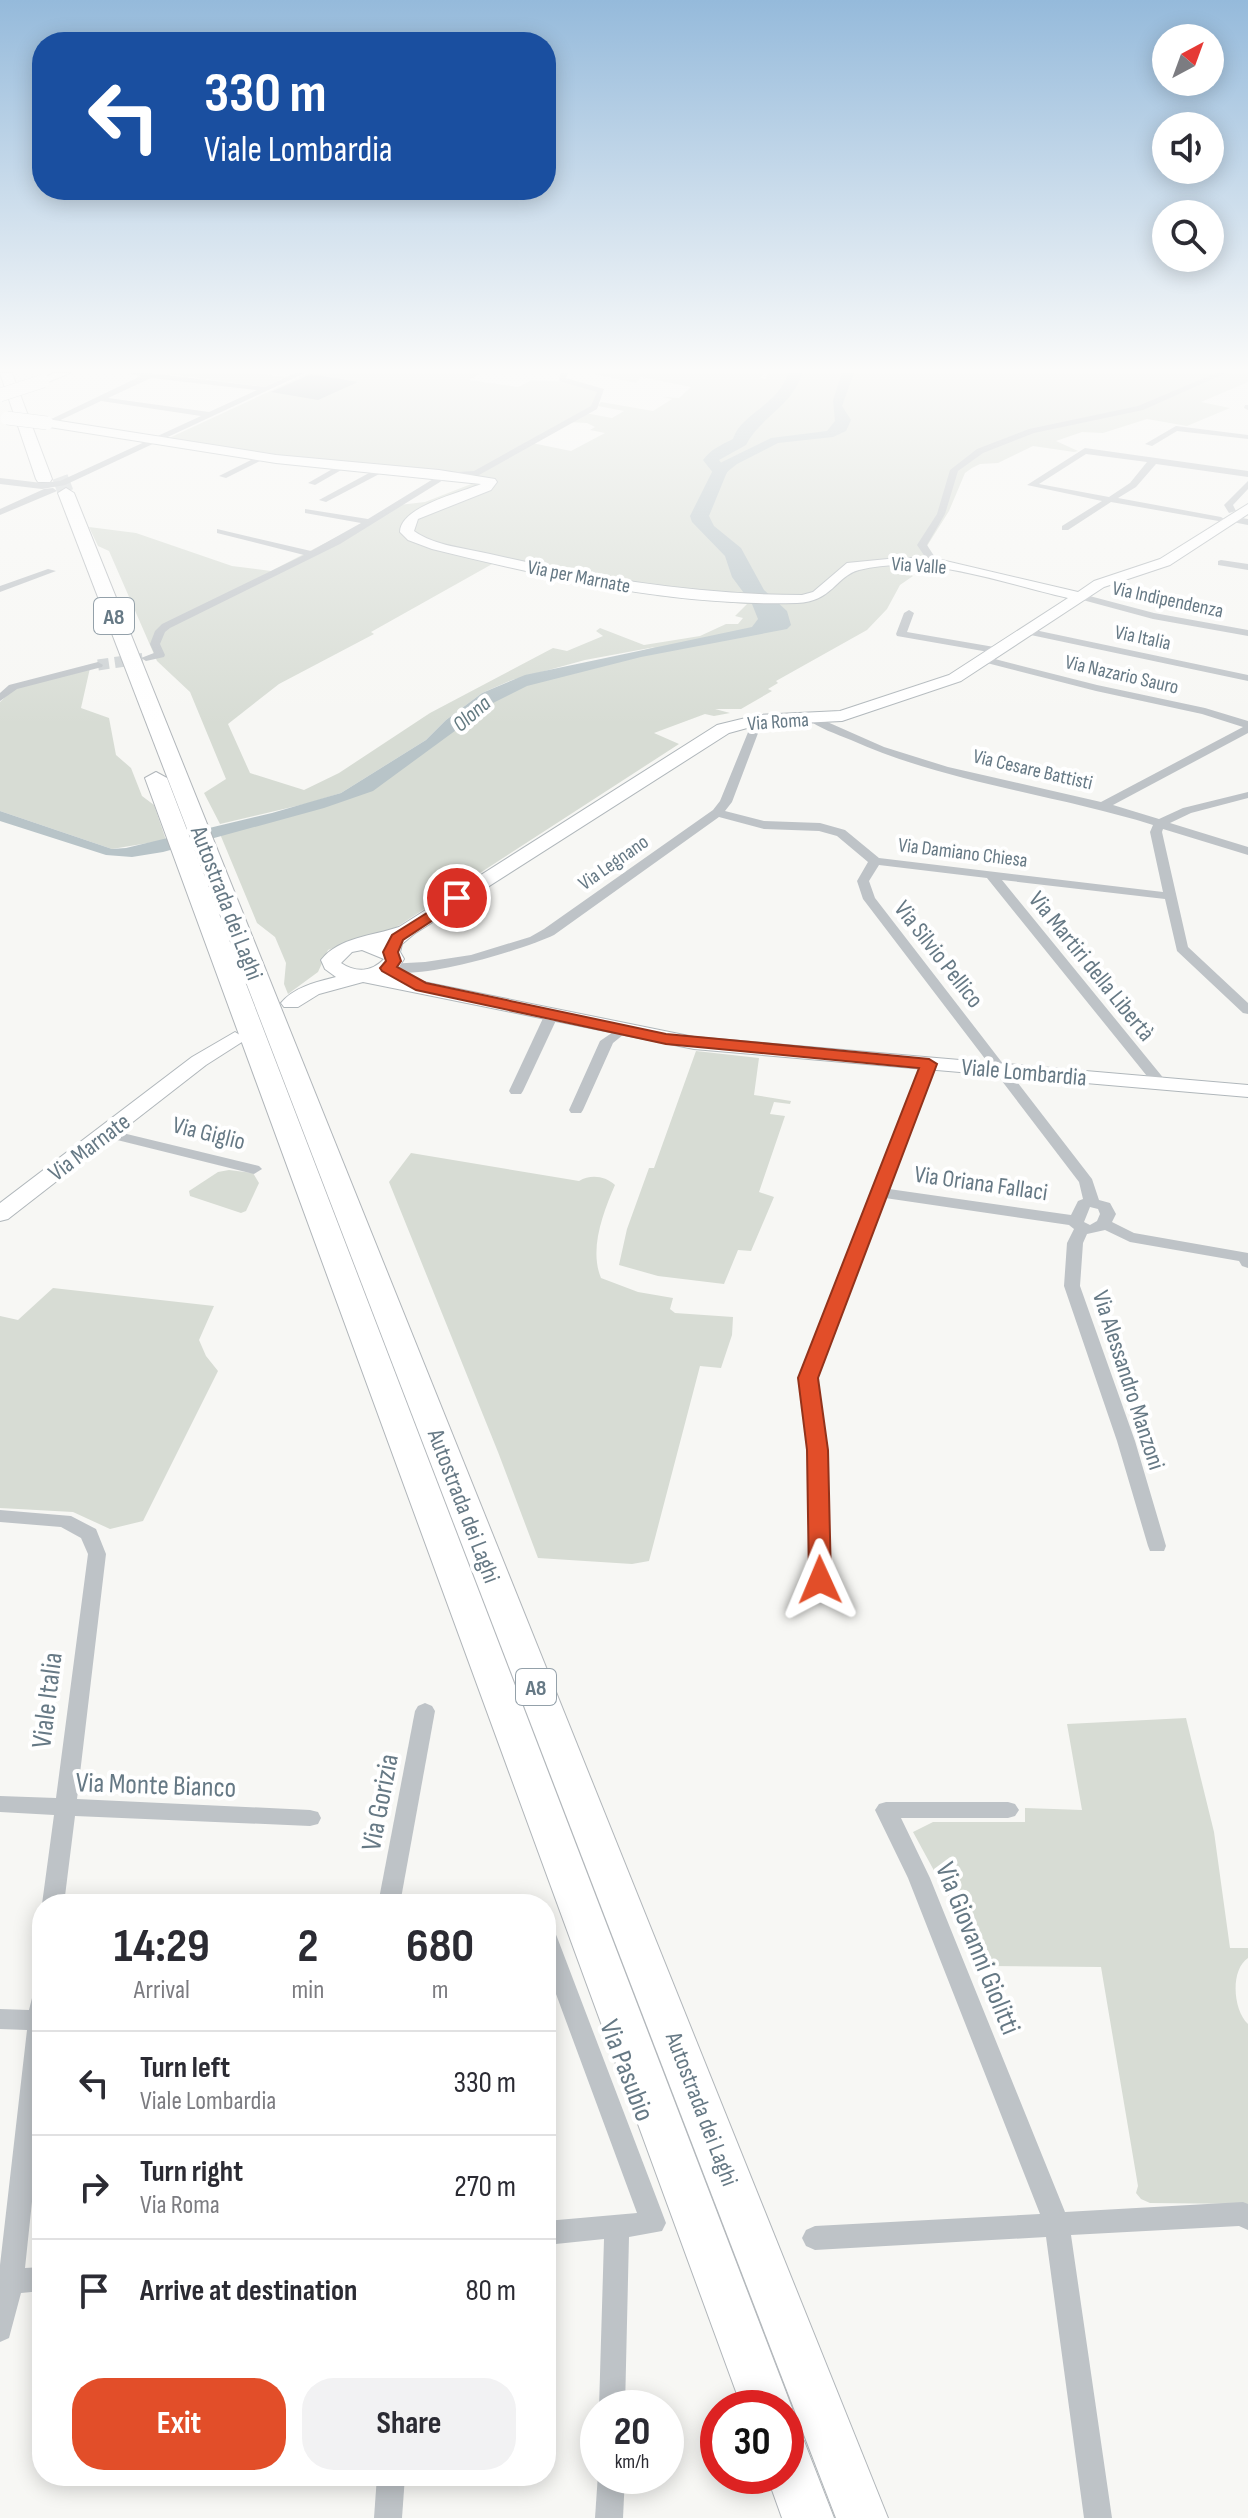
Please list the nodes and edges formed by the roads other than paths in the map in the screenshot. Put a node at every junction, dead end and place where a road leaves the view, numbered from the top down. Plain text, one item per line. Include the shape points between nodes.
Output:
1 (44, 491) edge
2 (55, 491) tunnel mouth
3 (55, 491) tunnel mouth
4 (341, 491) edge
5 (420, 491) edge
6 (473, 491) edge
7 (948, 491) edge
8 (1059, 491) edge
9 (1125, 491) edge
10 (323, 500) dead end
11 (1111, 501) junction
12 (1238, 509) edge
13 (308, 511) dead end
14 (0, 512) edge
15 (368, 522) junction
16 (1248, 522) edge
17 (1065, 528) dead end
18 (220, 531) dead end
19 (312, 554) junction
20 (933, 562) junction
21 (1221, 563) dead end
22 (1248, 567) edge
23 (51, 571) dead end
24 (1097, 586) junction
25 (0, 589) edge
26 (1059, 592) junction
27 (1082, 597) junction
28 (764, 598) joint
29 (909, 613) dead end
30 (1030, 632) junction
31 (1248, 633) edge
32 (993, 655) junction
33 (146, 658) dead end
34 (98, 665) tunnel mouth
35 (1248, 678) edge
36 (0, 680) edge
37 (13, 687) junction
38 (0, 698) edge
39 (812, 719) junction
40 (758, 720) junction
41 (1248, 727) edge
42 (1248, 795) edge
43 (1103, 806) junction
44 (717, 813) junction
45 (1159, 824) junction
46 (192, 844) junction
47 (1248, 851) edge
48 (875, 861) junction
49 (992, 876) junction
50 (1168, 896) junction
51 (407, 930) junction
52 (366, 945) junction
53 (391, 960) junction
54 (331, 963) junction
55 (362, 976) junction
56 (421, 987) junction
57 (312, 990) junction
58 (291, 1003) dead end
59 (1248, 1010) edge
60 (552, 1014) junction
61 (622, 1030) junction
62 (236, 1040) dead end
63 (929, 1064) junction
64 (1001, 1070) junction
65 (1160, 1083) junction
66 (516, 1091) dead end
67 (1248, 1091) edge
68 (576, 1110) dead end
69 (106, 1133) junction
70 (254, 1169) dead end
71 (879, 1192) junction
72 (1092, 1202) junction
73 (0, 1214) edge
74 (1079, 1224) junction
75 (1104, 1224) junction
76 (1248, 1263) edge
77 (0, 1516) edge
78 (1157, 1546) dead end
79 (820, 1580) dead end
80 (425, 1711) dead end
81 (0, 1804) edge
82 (65, 1809) junction
83 (1008, 1810) dead end
84 (310, 1818) dead end
85 (54, 1894) edge
86 (391, 1894) edge
87 (556, 1964) edge
88 (32, 2014) edge
89 (0, 2019) edge
90 (32, 2081) edge
91 (1248, 2218) edge
92 (1057, 2224) junction
93 (617, 2227) junction
94 (556, 2232) edge
95 (815, 2238) dead end
96 (6, 2279) edge
97 (32, 2279) edge
98 (0, 2329) edge
99 (612, 2390) edge
100 (760, 2390) edge
101 (390, 2486) edge
102 (610, 2494) edge
103 (799, 2494) edge
104 (388, 2518) edge
105 (609, 2518) edge
106 (808, 2518) edge
107 (862, 2518) edge
108 (1098, 2518) edge

1 - 14 street
2 - 46 highway, Autostrada dei Laghi / A8 via 139,731
3 - 46 highway, Autostrada dei Laghi / A8
4 - 10 street
5 - 15 street
6 - 28 street, Via per Marnate via 413,516 407,524 410,535 591,580
7 - 20 street via 922,545
8 - 11 street
9 - 11 street
11 - 12 street
11 - 17 street
12 - 16 street
12 - 24 street, Via Roma via 1165,562
13 - 15 street
15 - 19 street
18 - 19 street
19 - 33 street via 166,626 155,644 160,656
20 - 26 street, Via Valle
20 - 28 street, Via Valle via 852,566 818,595
21 - 22 street
23 - 25 street
24 - 26 street
24 - 27 street, Via Roma
26 - 27 street, Via Valle
27 - 30 street, Via Roma
27 - 31 street, Via Indipendenza
29 - 32 street, Via Nazario Sauro via 901,634
30 - 32 street, Via Roma
30 - 35 street, Via Italia
32 - 39 street, Via Roma via 955,678 842,716
32 - 41 street, Via Nazario Sauro
34 - 37 street
36 - 37 street
37 - 38 street
39 - 40 street, Via Roma
39 - 43 street, Via Cesare Battisti via 945,770
40 - 44 street, Via Legnano
40 - 51 street, Via Roma via 714,734
41 - 43 street
42 - 45 street via 1187,810
43 - 45 street, Via Cesare Battisti
44 - 48 street, Via Damiano Chiesa via 764,825 841,833
44 - 53 street, Via Legnano via 538,939 431,964
45 - 47 street, Via Cesare Battisti
45 - 50 street
46 - 100 highway, Autostrada dei Laghi / A8
46 - 107 highway, Autostrada dei Laghi / A8
48 - 49 street, Via Damiano Chiesa
48 - 64 street, Via Silvio Pellico via 863,881 869,899
49 - 50 street, Via Damiano Chiesa
49 - 65 street, Via Martiri della Libertà
50 - 59 street via 1182,948
51 - 52 street, Via Roma
51 - 53 street, Via Roma via 393,942
52 - 53 street
52 - 54 street, Via Roma via 339,951
53 - 55 street
53 - 56 street, Viale Lombardia
54 - 55 street via 343,974
54 - 57 street
55 - 56 street, Viale Lombardia
55 - 57 street
56 - 60 street, Viale Lombardia
57 - 58 street
60 - 61 street, Viale Lombardia
60 - 66 street
61 - 63 street, Viale Lombardia via 704,1045
61 - 68 street via 607,1041
62 - 69 street, Via Marnate
63 - 64 street, Viale Lombardia
63 - 71 street
64 - 65 street, Viale Lombardia
64 - 72 street via 1087,1182
65 - 67 street, Viale Lombardia
69 - 70 street, Via Giglio
69 - 73 street, Via Marnate
71 - 74 street, Via Oriana Fallaci
71 - 79 street via 808,1378 817,1450
72 - 74 street via 1083,1204
72 - 75 street via 1108,1211
74 - 75 street via 1094,1230
74 - 78 street, Via Alessandro Manzoni via 1072,1286
75 - 76 street via 1130,1237 1244,1257
77 - 82 street, Viale Italia via 64,1521 89,1534 97,1554
80 - 86 street, Via Gorizia
81 - 82 street, Via Monte Bianco
82 - 84 street, Via Monte Bianco
82 - 85 street, Viale Italia
83 - 92 street, Via Giovanni Giolitti via 886,1810 919,1878
87 - 93 street, Via Pasubio via 653,2223
88 - 89 street
90 - 96 street
91 - 92 street via 1243,2214
92 - 95 street
92 - 108 street, Via Giovanni Giolitti
93 - 94 street
93 - 99 street
96 - 97 street
96 - 98 street
101 - 104 street
102 - 105 street
103 - 106 highway

